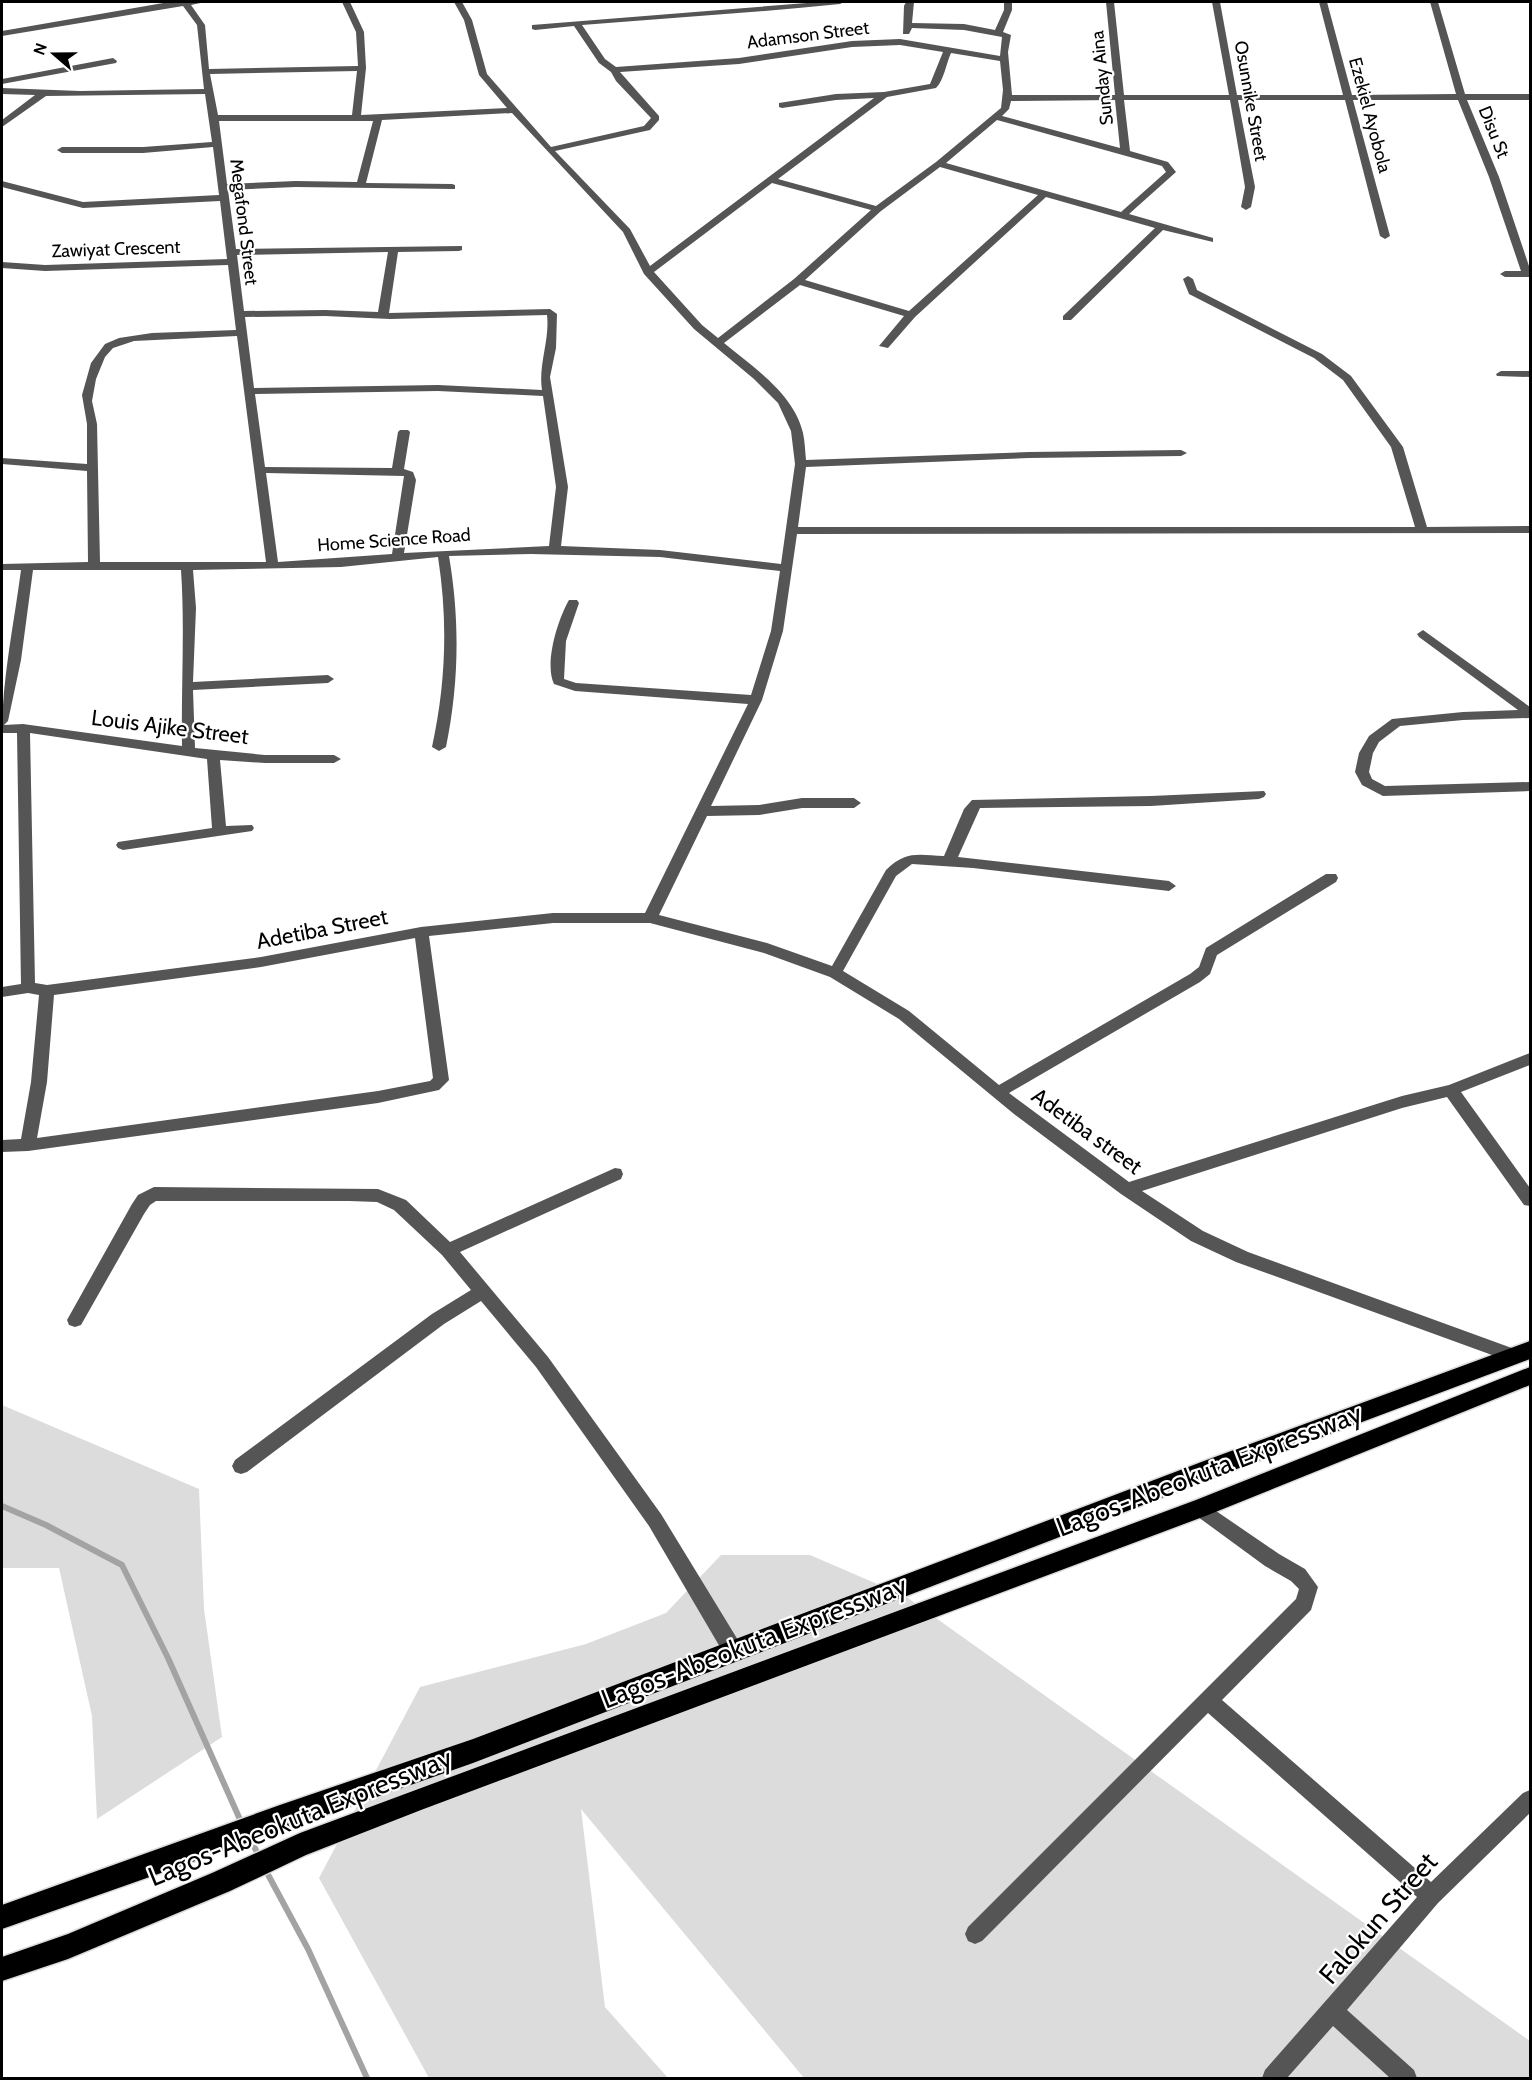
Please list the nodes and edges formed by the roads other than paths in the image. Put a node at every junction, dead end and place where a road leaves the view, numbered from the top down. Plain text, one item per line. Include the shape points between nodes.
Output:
1 (201, 2) edge
2 (346, 2) edge
3 (458, 2) edge
4 (840, 2) edge
5 (910, 2) edge
6 (1008, 2) edge
7 (1110, 2) edge
8 (1216, 2) edge
9 (1323, 2) edge
10 (1434, 2) edge
11 (185, 3) junction
12 (578, 25) junction
13 (909, 25) junction
14 (535, 27) dead end
15 (999, 32) junction
16 (2, 33) edge
17 (900, 42) junction
18 (948, 50) junction
19 (1005, 59) junction
20 (113, 61) dead end
21 (362, 68) junction
22 (614, 70) junction
23 (205, 72) junction
24 (2, 82) edge
25 (2, 91) edge
26 (210, 91) junction
27 (43, 94) junction
28 (884, 94) junction
29 (1461, 96) junction
30 (1120, 97) junction
31 (1235, 97) junction
32 (1347, 97) junction
33 (1530, 97) edge
34 (1009, 98) junction
35 (782, 105) dead end
36 (514, 110) junction
37 (356, 117) junction
38 (995, 117) junction
39 (214, 118) junction
40 (378, 118) junction
41 (2, 124) edge
42 (217, 144) junction
43 (62, 150) dead end
44 (549, 150) junction
45 (1125, 151) junction
46 (939, 164) junction
47 (771, 180) junction
48 (2, 184) edge
49 (361, 185) junction
50 (452, 187) dead end
51 (223, 192) junction
52 (1046, 193) junction
53 (1246, 207) dead end
54 (878, 209) junction
55 (1124, 214) junction
56 (1161, 227) junction
57 (1385, 236) dead end
58 (1210, 240) dead end
59 (394, 248) junction
60 (459, 248) dead end
61 (231, 257) junction
62 (2, 265) edge
63 (648, 273) junction
64 (1529, 273) edge
65 (1505, 274) dead end
66 (1188, 279) dead end
67 (798, 281) junction
68 (239, 314) junction
69 (911, 315) junction
70 (382, 316) junction
71 (1067, 318) dead end
72 (242, 333) junction
73 (718, 343) junction
74 (884, 345) dead end
75 (1501, 374) dead end
76 (1530, 374) edge
77 (249, 390) junction
78 (546, 393) junction
79 (404, 432) dead end
80 (1181, 453) dead end
81 (2, 461) edge
82 (801, 464) junction
83 (91, 468) junction
84 (260, 470) junction
85 (398, 471) junction
86 (1422, 530) junction
87 (1530, 530) edge
88 (792, 531) junction
89 (555, 549) junction
90 (443, 553) junction
91 (397, 557) junction
92 (94, 565) junction
93 (272, 565) junction
94 (28, 566) junction
95 (2, 567) edge
96 (187, 568) junction
97 (788, 569) junction
98 (573, 603) dead end
99 (1423, 634) dead end
100 (328, 679) dead end
101 (187, 686) junction
102 (756, 700) junction
103 (1530, 713) edge
104 (2, 721) edge
105 (23, 728) junction
106 (2, 729) edge
107 (439, 747) dead end
108 (189, 750) junction
109 (213, 755) junction
110 (333, 759) dead end
111 (1530, 787) edge
112 (1259, 794) dead end
113 (854, 803) dead end
114 (702, 811) junction
115 (247, 828) dead end
116 (219, 831) junction
117 (123, 845) dead end
118 (948, 861) junction
119 (1331, 878) dead end
120 (1169, 886) dead end
121 (650, 918) junction
122 (421, 932) junction
123 (835, 973) junction
124 (28, 988) junction
125 (47, 990) junction
126 (2, 992) edge
127 (1530, 1059) edge
128 (1451, 1090) junction
129 (997, 1092) junction
130 (28, 1145) junction
131 (2, 1146) edge
132 (615, 1174) dead end
133 (1126, 1189) junction
134 (1530, 1200) edge
135 (448, 1250) junction
136 (483, 1291) junction
137 (75, 1320) dead end
138 (1522, 1353) edge
139 (1530, 1376) edge
140 (240, 1466) dead end
141 (1200, 1508) junction
142 (734, 1652) junction
143 (1209, 1701) junction
144 (1530, 1800) edge
145 (1431, 1896) junction
146 (2, 1917) edge
147 (975, 1934) dead end
148 (2, 1969) edge
149 (1334, 2011) junction
150 (1273, 2079) edge
151 (1406, 2079) edge

1 - 11 street
2 - 21 street via 360,32
3 - 36 street via 468,20 483,75
4 - 12 street
5 - 13 street
6 - 15 street
7 - 30 street, Sunday Aina
8 - 31 street, Osunnike Street
9 - 32 street, Ezekiel Ayobola
10 - 29 street, Disu St
11 - 16 street
11 - 23 street, Megafond Street via 201,25
12 - 14 street
12 - 22 street via 602,62
13 - 15 street
13 - 17 street
15 - 19 street via 1007,35
17 - 18 street, Adamson Street
17 - 22 street, Adamson Street via 852,44 739,61
18 - 19 street, Adamson Street
18 - 28 street via 933,86
19 - 34 street
20 - 24 street
21 - 23 street
21 - 37 street
22 - 44 street via 656,118 652,124
23 - 26 street, Megafond Street
25 - 27 street
26 - 27 street
26 - 39 street, Megafond Street
27 - 41 street
28 - 35 street
28 - 47 street
29 - 32 street
29 - 33 street
29 - 64 street, Disu St
30 - 31 street
30 - 34 street
30 - 45 street, Sunday Aina
31 - 32 street
31 - 53 street, Osunnike Street via 1250,187
32 - 57 street, Ezekiel Ayobola
34 - 38 street via 1005,109
36 - 40 street
36 - 44 street
37 - 39 street
37 - 40 street
38 - 45 street
38 - 46 street
39 - 42 street, Megafond Street
40 - 49 street
42 - 43 street via 143,150
42 - 51 street, Megafond Street
44 - 63 street via 627,231
45 - 55 street via 1165,164 1171,172
46 - 52 street
46 - 54 street
47 - 54 street
47 - 63 street
48 - 51 street via 83,205
49 - 50 street
49 - 51 street via 296,184
51 - 61 street, Megafond Street
52 - 55 street
52 - 69 street
54 - 67 street
55 - 56 street
56 - 58 street
56 - 71 street
59 - 60 street, Zawiyat Crescent
59 - 61 street, Zawiyat Crescent
59 - 70 street
61 - 62 street, Zawiyat Crescent via 45,268
61 - 68 street, Megafond Street
63 - 73 street
64 - 65 street
66 - 86 street via 1193,292 1318,356 1347,378 1396,447
67 - 69 street
67 - 73 street
68 - 70 street
68 - 72 street, Megafond Street
69 - 74 street
70 - 78 street via 550,312 554,316
72 - 77 street, Megafond Street
72 - 83 street via 167,334 108,346 88,390
73 - 82 street via 783,402 797,431
75 - 76 street
77 - 78 street via 438,388
77 - 84 street, Megafond Street
78 - 89 street via 562,487
79 - 85 street
80 - 82 street
81 - 83 street
82 - 88 street
83 - 92 street
84 - 85 street
84 - 93 street, Megafond Street
85 - 91 street via 410,474 410,480
86 - 87 street
86 - 88 street
88 - 97 street
89 - 90 street, Home Science Road
89 - 97 street, Home Science Road via 659,552
90 - 91 street, Home Science Road
90 - 107 street via 449,585 452,654 447,713
91 - 93 street, Home Science Road
92 - 94 street, Home Science Road
92 - 96 street, Home Science Road
93 - 96 street, Home Science Road
94 - 95 street, Home Science Road
94 - 104 street
96 - 101 street
97 - 102 street via 777,631
98 - 102 street via 561,633 558,681 575,687
99 - 103 street
100 - 101 street
101 - 108 street
102 - 114 street
103 - 111 street via 1397,722 1374,739 1362,772 1367,782 1383,791
105 - 106 street, Louis Ajike Street
105 - 108 street, Louis Ajike Street
105 - 124 street
108 - 109 street, Louis Ajike Street
109 - 110 street, Louis Ajike Street
109 - 116 street
112 - 118 street via 1151,801 976,803
113 - 114 street
114 - 121 street
115 - 116 street
116 - 117 street
118 - 120 street
118 - 123 street via 910,859 900,864 891,873
119 - 129 street via 1211,952 1205,970 1195,978
121 - 122 street, Adetiba Street via 553,918
121 - 123 street, Adetiba street via 767,948
122 - 125 street, Adetiba Street via 261,963
122 - 130 street via 441,1080 434,1086
123 - 129 street, Adetiba street via 904,1016
124 - 125 street, Adetiba Street
124 - 126 street, Adetiba Street
125 - 130 street via 39,1082
127 - 128 street
128 - 133 street
128 - 134 street
129 - 133 street, Adetiba street
130 - 131 street
132 - 135 street
133 - 138 street, Adetiba street via 1197,1236 1242,1257
135 - 136 street
135 - 137 street via 400,1205 378,1196 154,1194 138,1209
136 - 140 street via 438,1319
136 - 142 street via 542,1362 655,1520
138 - 142 highway, Lagos-Abeokuta Expressway
139 - 141 highway, Lagos-Abeokuta Expressway
141 - 143 street via 1298,1575 1309,1587 1304,1604
141 - 148 highway, Lagos-Abeokuta Expressway via 421,1798 300,1845 68,1946
142 - 146 highway, Lagos-Abeokuta Expressway via 473,1751
143 - 145 street
143 - 147 street
144 - 145 street, Falokun Street
145 - 149 street, Falokun Street
149 - 150 street, Falokun Street
149 - 151 street

